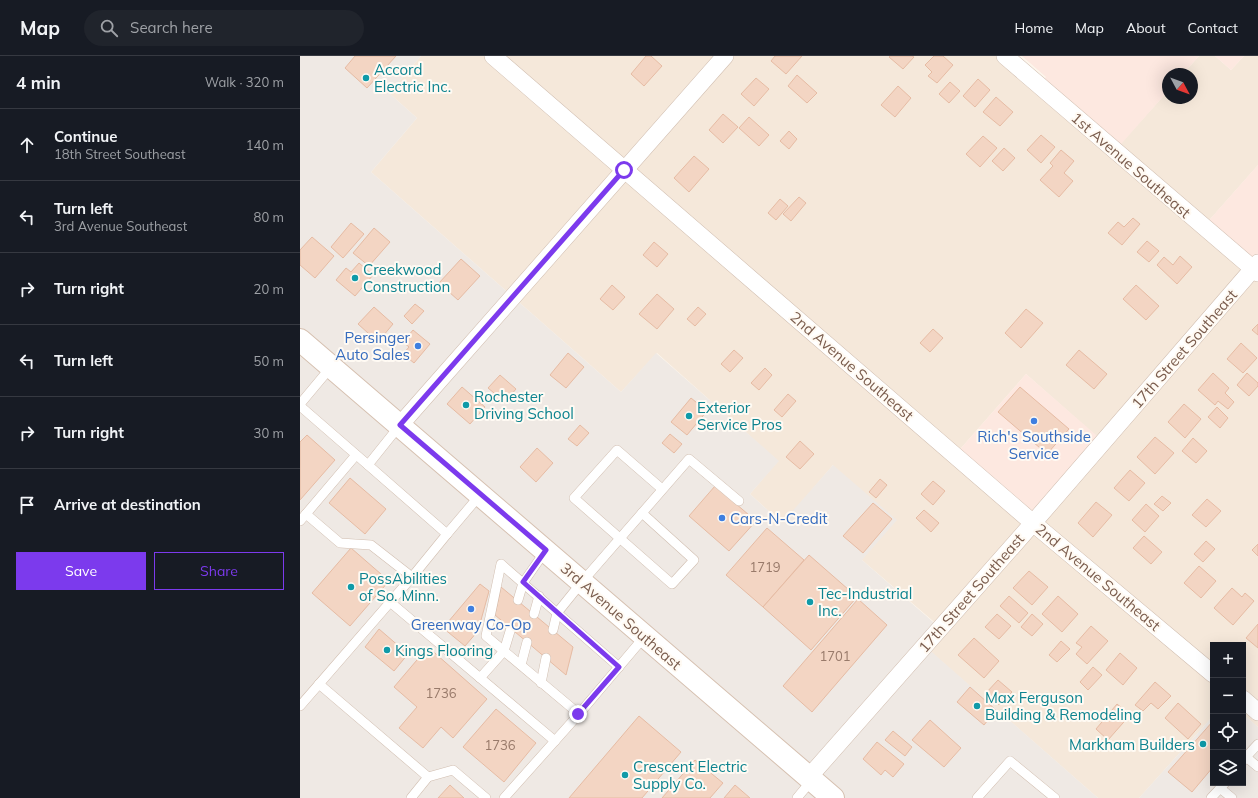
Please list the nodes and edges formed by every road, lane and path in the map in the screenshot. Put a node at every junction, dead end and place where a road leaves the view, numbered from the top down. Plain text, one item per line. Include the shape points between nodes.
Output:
1 (493, 56) edge
2 (725, 56) edge
3 (1005, 56) edge
4 (624, 170) junction
5 (1256, 268) edge
6 (300, 340) edge
7 (331, 366) junction
8 (300, 405) edge
9 (400, 425) junction
10 (356, 454) junction
11 (368, 465) junction
12 (662, 489) junction
13 (480, 495) junction
14 (740, 501) dead end
15 (642, 513) junction
16 (303, 518) edge
17 (1033, 523) junction
18 (447, 534) junction
19 (620, 538) junction
20 (546, 550) junction
21 (412, 577) junction
22 (523, 582) junction
23 (582, 582) junction
24 (539, 596) junction
25 (518, 600) dead end
26 (390, 602) junction
27 (557, 613) junction
28 (534, 614) dead end
29 (511, 628) dead end
30 (553, 630) dead end
31 (645, 636) junction
32 (527, 642) dead end
33 (504, 650) junction
34 (546, 658) dead end
35 (521, 665) junction
36 (619, 667) junction
37 (1210, 671) edge
38 (480, 678) junction
39 (541, 682) junction
40 (319, 684) junction
41 (1246, 702) edge
42 (300, 706) edge
43 (1258, 712) edge
44 (578, 714) junction
45 (555, 741) junction
46 (1258, 744) edge
47 (1246, 758) edge
48 (1246, 760) edge
49 (1258, 766) edge
50 (428, 777) junction
51 (810, 778) junction
52 (1223, 786) edge
53 (411, 798) edge
54 (486, 798) edge
55 (504, 798) edge
56 (797, 798) edge
57 (833, 798) edge
58 (977, 798) edge
59 (1055, 798) edge
60 (1211, 798) edge
61 (1232, 798) edge

1 - 4 street, 2nd Avenue Southeast
2 - 4 street
3 - 5 street, 1st Avenue Southeast
4 - 9 street
4 - 17 street, 2nd Avenue Southeast
5 - 17 street, 17th Street Southeast
6 - 7 main road, 3rd Avenue Southeast
7 - 8 lane
7 - 9 main road, 3rd Avenue Southeast
8 - 10 lane
9 - 11 lane
9 - 13 main road, 3rd Avenue Southeast
10 - 11 lane
10 - 16 lane
11 - 18 lane
12 - 14 lane via 689,459
12 - 15 lane
12 - 19 lane via 617,450 574,498
13 - 18 lane
13 - 20 main road, 3rd Avenue Southeast
15 - 19 lane
15 - 19 lane via 694,560 672,584
16 - 21 lane via 340,544 371,545
17 - 37 street, 2nd Avenue Southeast
17 - 51 street, 17th Street Southeast
18 - 21 lane
19 - 23 lane
20 - 22 lane
20 - 23 main road, 3rd Avenue Southeast
21 - 26 lane
22 - 24 lane
22 - 25 lane
22 - 33 lane via 501,564 486,636
23 - 27 lane
23 - 31 main road, 3rd Avenue Southeast
24 - 27 lane
24 - 28 lane
26 - 38 lane
26 - 40 lane
27 - 30 lane
27 - 36 lane
29 - 33 lane
31 - 36 lane
31 - 51 main road, 3rd Avenue Southeast
32 - 35 lane
33 - 35 lane
33 - 38 lane
34 - 39 lane
35 - 39 lane
36 - 44 lane
38 - 45 lane
39 - 44 lane
40 - 42 lane
40 - 50 lane
41 - 43 street
44 - 45 lane
45 - 55 lane
46 - 47 lane
48 - 49 lane
50 - 53 lane
50 - 54 lane via 453,770
51 - 56 lane
51 - 57 main road, 3rd Avenue Southeast
52 - 60 lane
52 - 61 lane
58 - 59 lane via 1010,761

